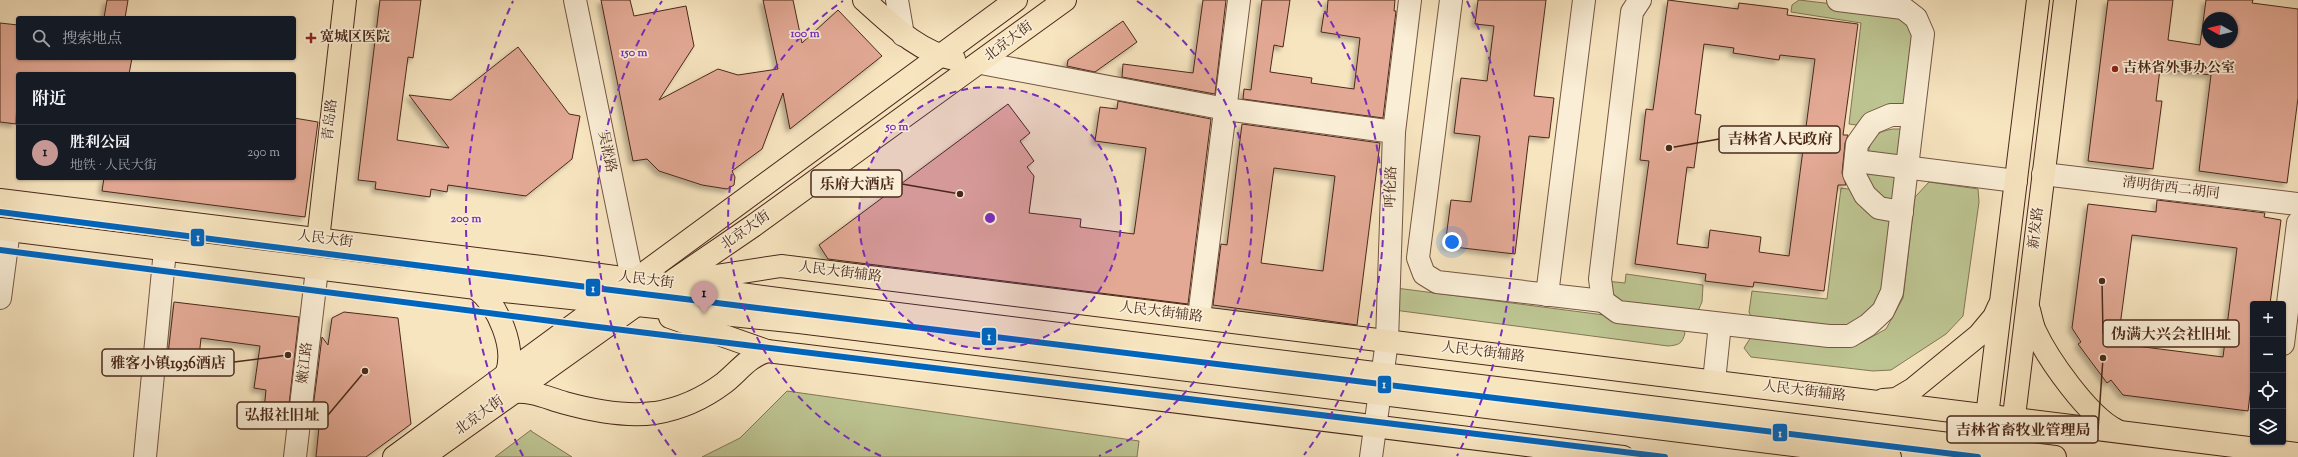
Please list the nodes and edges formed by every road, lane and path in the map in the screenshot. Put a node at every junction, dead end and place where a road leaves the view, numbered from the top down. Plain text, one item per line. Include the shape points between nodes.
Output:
1 (345, 0) edge
2 (575, 0) edge
3 (864, 0) edge
4 (897, 0) edge
5 (1016, 0) edge
6 (1065, 0) edge
7 (1239, 0) edge
8 (1410, 0) edge
9 (1451, 0) edge
10 (1584, 0) edge
11 (1640, 0) edge
12 (1838, 0) edge
13 (2038, 0) edge
14 (2065, 0) edge
15 (994, 8) edge
16 (903, 35) junction
17 (941, 56) junction
18 (981, 63) junction
19 (1226, 109) junction
20 (1913, 115) junction
21 (1394, 132) junction
22 (1856, 161) junction
23 (1907, 167) junction
24 (2043, 174) junction
25 (2016, 181) junction
26 (0, 200) edge
27 (2298, 204) edge
28 (1902, 212) junction
29 (2298, 223) edge
30 (4, 230) edge
31 (318, 240) junction
32 (165, 250) junction
33 (317, 269) junction
34 (633, 280) junction
35 (668, 284) junction
36 (476, 288) junction
37 (1547, 294) junction
38 (0, 298) edge
39 (2002, 299) junction
40 (1603, 301) junction
41 (604, 302) junction
42 (2027, 304) junction
43 (637, 305) junction
44 (1199, 317) junction
45 (1720, 324) junction
46 (2289, 332) edge
47 (1387, 341) junction
48 (768, 352) junction
49 (1714, 381) junction
50 (509, 383) junction
51 (1381, 384) junction
52 (1876, 401) junction
53 (1987, 415) junction
54 (2013, 419) junction
55 (1376, 426) junction
56 (2120, 432) junction
57 (2270, 446) edge
58 (1983, 453) edge
59 (2009, 454) edge
60 (2298, 454) edge
61 (145, 457) edge
62 (295, 457) edge
63 (394, 457) edge
64 (423, 457) edge
65 (1372, 457) edge
66 (1622, 457) edge
67 (1890, 457) edge
68 (2055, 457) edge

1 - 31 main road, 青岛路
2 - 34 street, 吴淞路
3 - 16 main road
4 - 16 street
5 - 15 main road, 北京大街
6 - 18 main road, 北京大街
7 - 19 street
8 - 21 street, 呼伦路
9 - 37 street via 1418,258 1424,274 1437,282
10 - 37 street
11 - 40 street via 1632,12 1600,279
12 - 20 street via 1903,8 1916,18 1923,34
13 - 25 main road, 新发路
14 - 24 main road, 新发路
15 - 17 main road, 北京大街
16 - 17 main road
17 - 18 main road
17 - 34 main road, 北京大街
18 - 19 street
18 - 35 main road, 北京大街
19 - 21 street
19 - 44 street
20 - 22 street via 1891,115 1872,124 1857,144
20 - 23 street
21 - 47 street, 呼伦路
22 - 23 street
22 - 28 street via 1854,174 1865,195 1880,208
23 - 25 street
23 - 28 street
24 - 27 street, 清明街西二胡同
24 - 42 main road, 新发路
25 - 39 main road, 新发路
26 - 31 main road, 人民大街
28 - 45 street via 1892,292 1883,311 1868,325 1850,336 1828,336
29 - 46 street
30 - 32 main road, 人民大街
30 - 38 street
31 - 34 main road, 人民大街
32 - 33 main road, 人民大街
32 - 61 street
33 - 36 main road, 人民大街
33 - 62 street, 嫩江路
34 - 35 main road, 人民大街
34 - 41 main road, 北京大街
34 - 43 street, 吴淞路
35 - 43 main road, 北京大街
35 - 44 main road, 人民大街辅路 via 781,266
35 - 51 main road, 人民大街
36 - 41 main road, 人民大街
36 - 50 main road via 486,296 500,317 509,353
37 - 40 street
39 - 52 main road via 1994,317 1973,340 1913,389 1896,399
39 - 53 main road, 新发路
40 - 45 street via 1618,312
41 - 43 main road, 人民大街
41 - 50 main road, 北京大街
42 - 54 main road, 新发路
42 - 56 main road via 2034,329 2046,353 2092,414 2105,425
43 - 48 main road
43 - 50 main road, 北京大街
43 - 51 main road, 人民大街
44 - 47 main road, 人民大街辅路
45 - 49 street
47 - 49 main road, 人民大街辅路
47 - 51 street, 呼伦路
48 - 50 main road via 750,358 725,382 709,393 674,409 655,413 616,414 578,407
48 - 55 main road
49 - 52 main road, 人民大街辅路
50 - 63 main road, 北京大街
50 - 64 main road, 北京大街
51 - 55 street, 呼伦路
51 - 58 main road, 人民大街
51 - 67 main road, 人民大街
52 - 53 main road, 人民大街辅路
53 - 54 main road, 人民大街辅路
53 - 58 main road, 新发路
54 - 56 main road, 人民大街辅路
54 - 59 main road, 新发路
55 - 65 street, 呼伦路
55 - 66 main road
56 - 57 main road, 人民大街辅路
57 - 60 main road, 人民大街辅路
58 - 59 main road, 人民大街
59 - 68 main road, 人民大街

